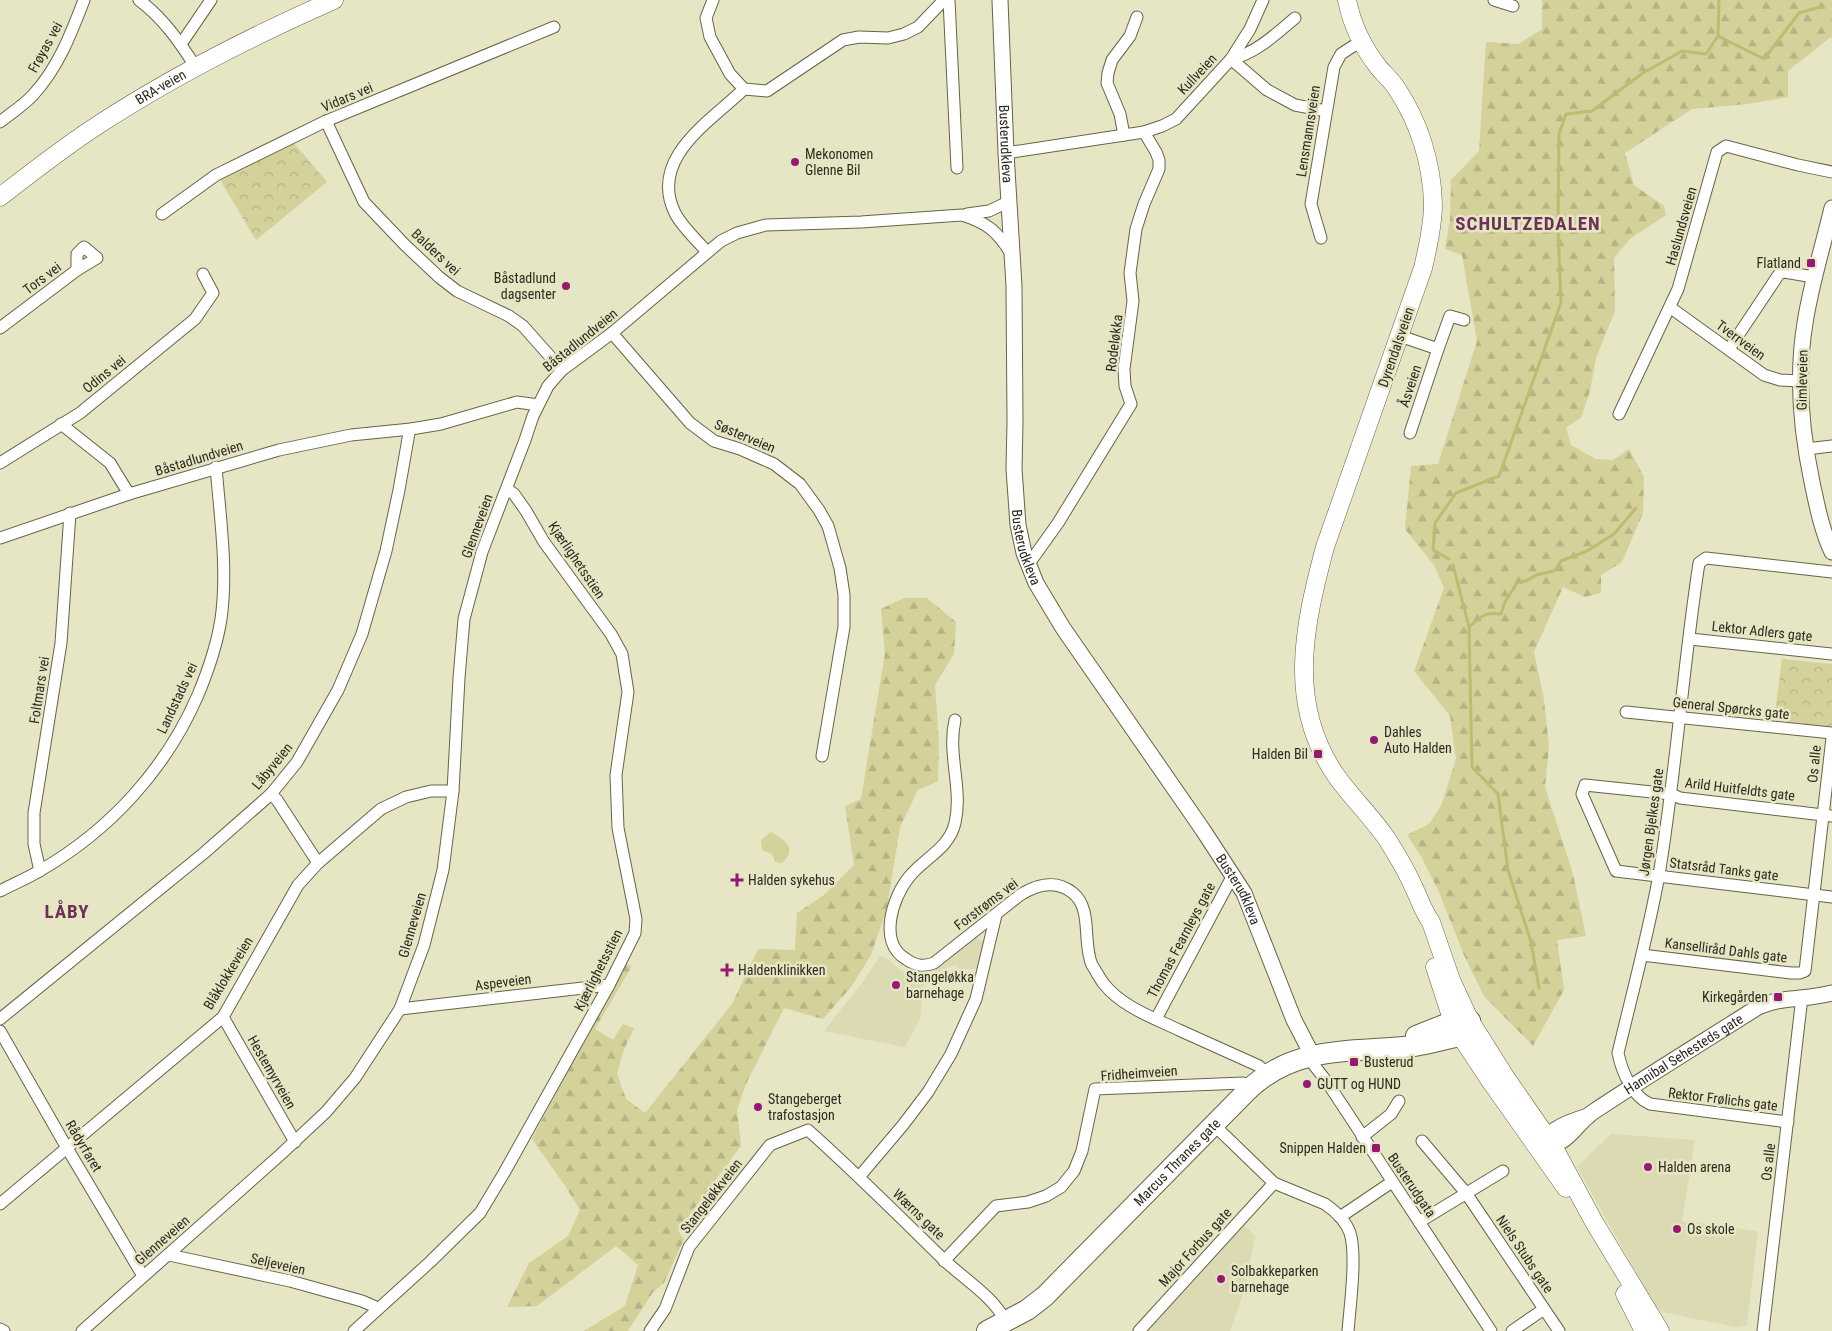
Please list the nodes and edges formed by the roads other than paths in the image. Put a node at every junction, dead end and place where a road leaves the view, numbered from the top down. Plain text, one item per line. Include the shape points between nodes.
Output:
1 (84, 0) edge
2 (139, 0) edge
3 (211, 0) edge
4 (334, 0) edge
5 (713, 0) edge
6 (944, 0) edge
7 (949, 0) edge
8 (1000, 0) edge
9 (1263, 0) edge
10 (1347, 0) edge
11 (1494, 0) edge
12 (1513, 6) dead end
13 (1137, 17) dead end
14 (1295, 18) dead end
15 (554, 27) dead end
16 (1361, 41) junction
17 (181, 44) junction
18 (1231, 59) junction
19 (195, 66) junction
20 (744, 89) junction
21 (1326, 111) junction
22 (326, 121) junction
23 (0, 122) edge
24 (1144, 132) junction
25 (1124, 136) junction
26 (1006, 153) junction
27 (957, 168) dead end
28 (1832, 172) edge
29 (0, 197) edge
30 (1008, 202) junction
31 (1832, 208) edge
32 (162, 214) dead end
33 (962, 215) junction
34 (1321, 238) dead end
35 (707, 252) junction
36 (1012, 256) junction
37 (77, 270) dead end
38 (202, 274) dead end
39 (1814, 278) junction
40 (1670, 308) junction
41 (1464, 320) dead end
42 (0, 328) edge
43 (612, 333) junction
44 (1400, 336) junction
45 (1438, 349) junction
46 (1729, 349) junction
47 (562, 370) junction
48 (1801, 381) junction
49 (538, 405) junction
50 (1619, 414) dead end
51 (61, 424) junction
52 (411, 429) junction
53 (1410, 433) dead end
54 (1832, 446) edge
55 (1806, 449) junction
56 (0, 463) edge
57 (216, 467) junction
58 (507, 489) junction
59 (129, 494) junction
60 (70, 513) junction
61 (1828, 532) edge
62 (0, 538) edge
63 (1832, 552) edge
64 (1028, 565) junction
65 (1832, 572) edge
66 (1690, 638) junction
67 (1832, 654) edge
68 (1626, 712) dead end
69 (1681, 718) junction
70 (955, 720) dead end
71 (1832, 733) edge
72 (1832, 738) edge
73 (822, 756) dead end
74 (1585, 786) joint
75 (453, 791) junction
76 (271, 794) junction
77 (1671, 794) junction
78 (1828, 815) edge
79 (318, 863) junction
80 (40, 871) junction
81 (1233, 875) junction
82 (1658, 876) junction
83 (0, 891) edge
84 (1814, 895) junction
85 (1832, 897) edge
86 (996, 915) junction
87 (1642, 955) junction
88 (1805, 971) joint
89 (609, 985) junction
90 (1832, 993) edge
91 (1802, 997) junction
92 (400, 1009) junction
93 (223, 1017) junction
94 (0, 1019) edge
95 (1156, 1019) junction
96 (1461, 1026) junction
97 (0, 1031) edge
98 (1307, 1056) junction
99 (1268, 1074) junction
100 (1250, 1087) junction
101 (1632, 1088) junction
102 (1399, 1101) dead end
103 (1788, 1122) junction
104 (1214, 1124) junction
105 (808, 1130) joint
106 (1362, 1137) junction
107 (295, 1142) junction
108 (1422, 1142) dead end
109 (1546, 1143) junction
110 (67, 1148) junction
111 (1503, 1171) dead end
112 (859, 1177) junction
113 (1392, 1182) junction
114 (1274, 1183) junction
115 (1466, 1193) junction
116 (0, 1204) edge
117 (1340, 1217) junction
118 (1419, 1222) junction
119 (169, 1255) junction
120 (944, 1260) junction
121 (143, 1276) junction
122 (378, 1308) junction
123 (1544, 1309) junction
124 (1006, 1322) junction
125 (0, 1329) edge
126 (4, 1331) edge
127 (82, 1331) edge
128 (354, 1331) edge
129 (650, 1331) edge
130 (987, 1331) edge
131 (1139, 1331) edge
132 (1348, 1331) edge
133 (1491, 1331) edge
134 (1512, 1331) edge
135 (1559, 1331) edge
136 (1644, 1331) edge
137 (1660, 1331) edge
138 (1764, 1331) edge

1 - 23 street, Frøyas vei via 53,68 32,96
2 - 17 street via 155,12
3 - 17 street
4 - 19 main road, BRA-veien
5 - 20 street via 706,18 710,36 730,74
6 - 20 street via 918,27 904,34 843,40 767,91
7 - 27 street
8 - 26 street, Busterudkleva
9 - 18 street, Kullveien
10 - 16 main road, Dyrendalsveien
11 - 12 street
13 - 25 street via 1130,36 1112,60 1108,73 1107,83 1120,114
14 - 18 street via 1274,36 1242,56
15 - 22 street, Vidars vei
16 - 21 street, Lensmannsveien via 1342,54 1334,67
16 - 44 main road, Dyrendalsveien via 1412,113 1432,181 1433,205 1423,268
17 - 19 street
18 - 21 street via 1267,90 1295,105
18 - 24 street, Kullveien via 1176,118
19 - 29 main road, BRA-veien via 97,125
20 - 35 street via 678,152 668,181 676,215
21 - 34 street, Lensmannsveien via 1311,204
22 - 32 street, Vidars vei via 216,175
22 - 47 street, Balders vei via 364,202 439,278 523,326
24 - 25 street, Kullveien
24 - 64 street, Rodeløkka via 1156,152 1159,169 1136,229 1130,273 1133,301 1124,369 1131,404 1058,523
25 - 26 street, Kullveien
26 - 30 street, Busterudkleva
28 - 40 street, Haslundsveien via 1726,146 1721,148 1717,152
30 - 33 street via 990,211
30 - 36 street, Busterudkleva
31 - 39 street, Gimleveien
33 - 35 street, Båstadlundveien via 766,225 737,233
33 - 36 street, Båstadlundveien via 994,230
35 - 43 street, Båstadlundveien
36 - 64 street, Busterudkleva via 1015,495
37 - 42 street, Tors vei
38 - 51 street, Odins vei via 214,292 195,319
39 - 46 street via 1784,272 1779,274
39 - 48 street, Gimleveien via 1804,326
40 - 46 street, Tverrveien
40 - 50 street, Haslundsveien
41 - 45 street, Åsveien via 1450,316
43 - 47 street, Båstadlundveien
43 - 73 street, Søsterveien via 696,429 714,441 740,448 774,464 800,484 820,510 834,544 844,595 844,627
44 - 45 street
44 - 96 main road, Dyrendalsveien via 1325,547 1313,594 1303,679 1312,726 1328,761 1400,859 1431,922 1452,980
45 - 53 street, Åsveien
46 - 48 street, Tverrveien via 1764,375
47 - 49 street, Båstadlundveien
48 - 55 street, Gimleveien
49 - 52 street, Båstadlundveien via 517,402
49 - 58 street, Glenneveien
51 - 56 street, Odins vei
51 - 59 street via 110,463
52 - 57 street, Båstadlundveien via 367,432 309,443
52 - 76 street, Låbyveien via 386,551 362,634 312,739
54 - 55 street
55 - 61 street, Gimleveien via 1817,506
57 - 59 street, Båstadlundveien
57 - 80 street, Landstads vei via 222,605 217,640 195,700 180,732 129,801 72,850
58 - 75 street, Glenneveien via 482,552 464,619
58 - 89 street, Kjærlighetsstien via 526,511 622,654 628,692 616,775 618,828 636,919 635,933
59 - 60 street, Båstadlundveien
60 - 62 street, Båstadlundveien
60 - 80 street, Foltmars vei via 61,643 34,813 34,844
61 - 63 street, Gimleveien
64 - 81 street, Busterudkleva via 1043,597 1068,635
65 - 66 street, Jørgen Bjelkes gate via 1706,558 1699,563
66 - 67 street, Lektor Adlers gate
66 - 69 street, Jørgen Bjelkes gate
68 - 69 street, General Spørcks gate
69 - 71 street, General Spørcks gate
69 - 77 street, Jørgen Bjelkes gate
70 - 86 street, Forstrøms vei via 952,744 957,796 955,824 946,843 903,885 892,915 890,938 901,956 916,965 927,966
72 - 78 street, Os alle
74 - 77 street, Arild Huitfeldts gate
74 - 82 street, Statsråd Tanks gate via 1582,794 1616,871
75 - 79 street, Blåklokkeveien via 432,791 406,797 382,809
75 - 92 street, Glenneveien via 443,870 424,945
76 - 79 street
76 - 94 street, Låbyveien via 172,880
77 - 78 street, Arild Huitfeldts gate via 1680,798
77 - 82 street, Jørgen Bjelkes gate
78 - 84 street, Os alle
79 - 93 street, Blåklokkeveien via 298,885
80 - 83 street, Landstads vei
81 - 95 street, Thomas Fearnleys gate
81 - 98 street, Busterudkleva via 1244,893 1294,1022 1299,1049
82 - 84 street, Statsråd Tanks gate
82 - 87 street, Jørgen Bjelkes gate
84 - 85 street, Statsråd Tanks gate
84 - 88 street, Os alle
86 - 95 street, Forstrøms vei via 1032,888 1054,884 1069,890 1081,903 1087,949 1105,985 1135,1009
86 - 112 street via 976,999 951,1054 903,1126
87 - 88 street, Kanselliråd Dahls gate via 1791,973
87 - 101 street, Jørgen Bjelkes gate via 1618,1053
89 - 92 street, Aspeveien
89 - 122 street, Kjærlighetsstien via 480,1213
90 - 91 street
91 - 101 street, Hannibal Sehesteds gate via 1770,1001 1758,1007
91 - 103 street, Os alle
92 - 107 street, Glenneveien via 355,1078
93 - 107 street, Hestemyrveien
93 - 110 street, Blåklokkeveien
95 - 99 street, Forstrøms vei via 1259,1066
96 - 98 highway, Marcus Thranes gate via 1415,1046
96 - 109 main road, Dyrendalsveien via 1489,1080
97 - 110 street, Rådyrfaret
98 - 99 highway, Marcus Thranes gate
98 - 106 street, Busterudgata
99 - 100 highway, Marcus Thranes gate
100 - 104 highway, Marcus Thranes gate
100 - 120 street, Fridheimveien via 1243,1083 1095,1090 1082,1151 1074,1171 1061,1187 1028,1202 996,1206
101 - 103 street, Rektor Frølichs gate via 1641,1100 1650,1104
101 - 109 street, Hannibal Sehesteds gate via 1588,1116 1575,1131
102 - 106 street via 1391,1114
103 - 138 street, Os alle
104 - 114 street
104 - 124 highway, Marcus Thranes gate via 1045,1296
105 - 112 street, Wærns gate
105 - 129 street, Stangeløkkveien via 770,1145 689,1247 665,1309
106 - 113 street, Busterudgata
107 - 119 street, Glenneveien
108 - 115 street, Niels Stubs gate
109 - 136 main road via 1566,1188
109 - 137 main road
110 - 116 street, Blåklokkeveien
110 - 121 street, Rådyrfaret
111 - 115 street
112 - 120 street, Wærns gate
113 - 117 street
113 - 118 street, Busterudgata
114 - 117 street via 1325,1204
114 - 131 street, Major Forbus gate
115 - 118 street
115 - 123 street, Niels Stubs gate
117 - 132 street via 1350,1233 1353,1246
118 - 133 street, Busterudgata
119 - 121 street, Glenneveien
119 - 122 street, Seljeveien via 290,1281
120 - 124 street, Wærns gate via 1000,1310
121 - 127 street, Glenneveien
122 - 128 street, Kjærlighetsstien
123 - 134 street
123 - 135 street, Niels Stubs gate
124 - 130 highway, Marcus Thranes gate
125 - 126 street

